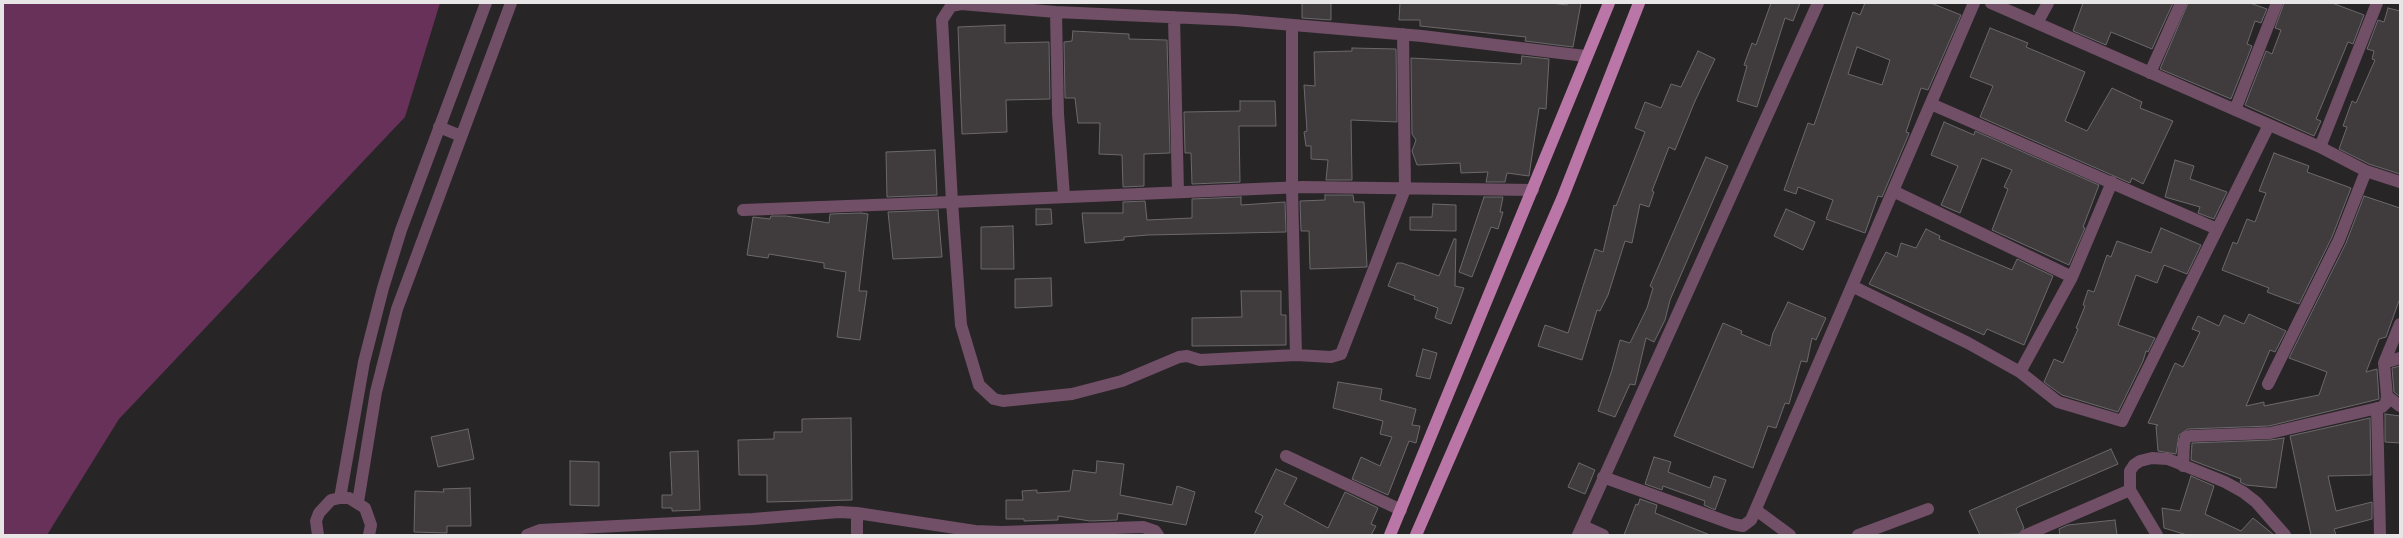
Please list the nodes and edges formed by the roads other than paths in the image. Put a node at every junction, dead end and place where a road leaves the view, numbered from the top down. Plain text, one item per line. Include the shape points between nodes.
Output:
1 (486, 3) edge
2 (511, 3) edge
3 (1609, 3) edge
4 (1639, 3) edge
5 (1818, 3) edge
6 (1974, 3) edge
7 (1991, 3) edge
8 (2048, 3) edge
9 (2181, 3) edge
10 (2277, 3) edge
11 (2377, 3) edge
12 (1056, 12) junction
13 (1174, 17) junction
14 (2037, 23) junction
15 (1292, 25) junction
16 (1403, 34) junction
17 (1585, 56) junction
18 (2150, 73) junction
19 (1931, 104) junction
20 (2235, 110) junction
21 (2269, 125) junction
22 (439, 127) junction
23 (461, 136) junction
24 (2320, 147) junction
25 (2366, 171) junction
26 (2112, 182) junction
27 (2400, 182) edge
28 (1292, 188) junction
29 (1405, 189) junction
30 (1534, 190) junction
31 (1893, 191) junction
32 (1178, 192) junction
33 (1064, 196) junction
34 (952, 202) junction
35 (743, 210) dead end
36 (2217, 230) junction
37 (2072, 277) junction
38 (1852, 286) junction
39 (2400, 324) edge
40 (1296, 355) junction
41 (2400, 358) edge
42 (2384, 363) junction
43 (2020, 372) junction
44 (2268, 384) dead end
45 (2387, 396) junction
46 (2400, 406) edge
47 (2377, 408) junction
48 (1286, 456) dead end
49 (2183, 466) junction
50 (1603, 477) junction
51 (2130, 490) junction
52 (340, 498) junction
53 (358, 502) junction
54 (1928, 509) dead end
55 (1401, 510) junction
56 (1756, 510) junction
57 (857, 513) junction
58 (1583, 525) edge
59 (608, 531) edge
60 (318, 535) edge
61 (369, 535) edge
62 (527, 535) edge
63 (858, 535) edge
64 (1158, 535) edge
65 (1390, 535) edge
66 (1416, 535) edge
67 (1603, 535) edge
68 (1790, 535) edge
69 (1858, 535) edge
70 (2026, 535) edge
71 (2157, 535) edge
72 (2285, 535) edge
73 (2380, 535) edge

1 - 22 street
2 - 23 street
3 - 17 main road
4 - 66 main road via 1562,199
5 - 50 street
6 - 19 street
7 - 14 street
8 - 14 street
9 - 18 street
10 - 20 street
11 - 24 street
12 - 13 street
12 - 33 street via 1058,114
12 - 34 street via 961,4 951,6 946,12 942,20
13 - 15 street
13 - 32 street
14 - 18 street
15 - 16 street
15 - 28 street
16 - 17 street
16 - 29 street
17 - 30 main road
18 - 20 street
19 - 26 street
19 - 31 street
20 - 21 street
21 - 24 street
21 - 36 street
22 - 23 street
22 - 52 street via 383,288 364,362
23 - 53 street via 397,309 376,392
24 - 25 street
25 - 27 street
25 - 44 street via 2339,240
26 - 36 street
26 - 37 street
28 - 29 street
28 - 32 street
28 - 40 street
29 - 30 street
29 - 40 street via 1341,354 1331,357
30 - 55 main road
31 - 37 street
31 - 38 street
32 - 33 street
33 - 34 street
34 - 35 street
34 - 40 street via 961,325 979,385 994,399 1003,401 1072,394 1122,381 1183,357 1200,360
36 - 43 street via 2122,421 2058,402
37 - 43 street
38 - 43 street via 1968,343
38 - 56 street
39 - 42 street
41 - 42 street
42 - 45 street
45 - 46 street
45 - 47 street via 2386,403
47 - 49 street via 2270,433 2186,437
47 - 73 street
48 - 55 street
49 - 51 street via 2168,459 2152,458 2140,461 2130,471
49 - 72 street via 2225,482 2243,492 2256,502
50 - 56 street via 1733,524 1743,526 1751,520
50 - 58 street
51 - 70 street
51 - 71 street
52 - 53 street
52 - 60 street via 332,500 319,513 316,521
53 - 61 street via 370,516
54 - 69 street
55 - 65 main road
56 - 68 street
57 - 59 street via 839,512
57 - 63 street
57 - 64 street via 975,531 1143,527 1155,531
58 - 67 street
59 - 62 street via 540,530

